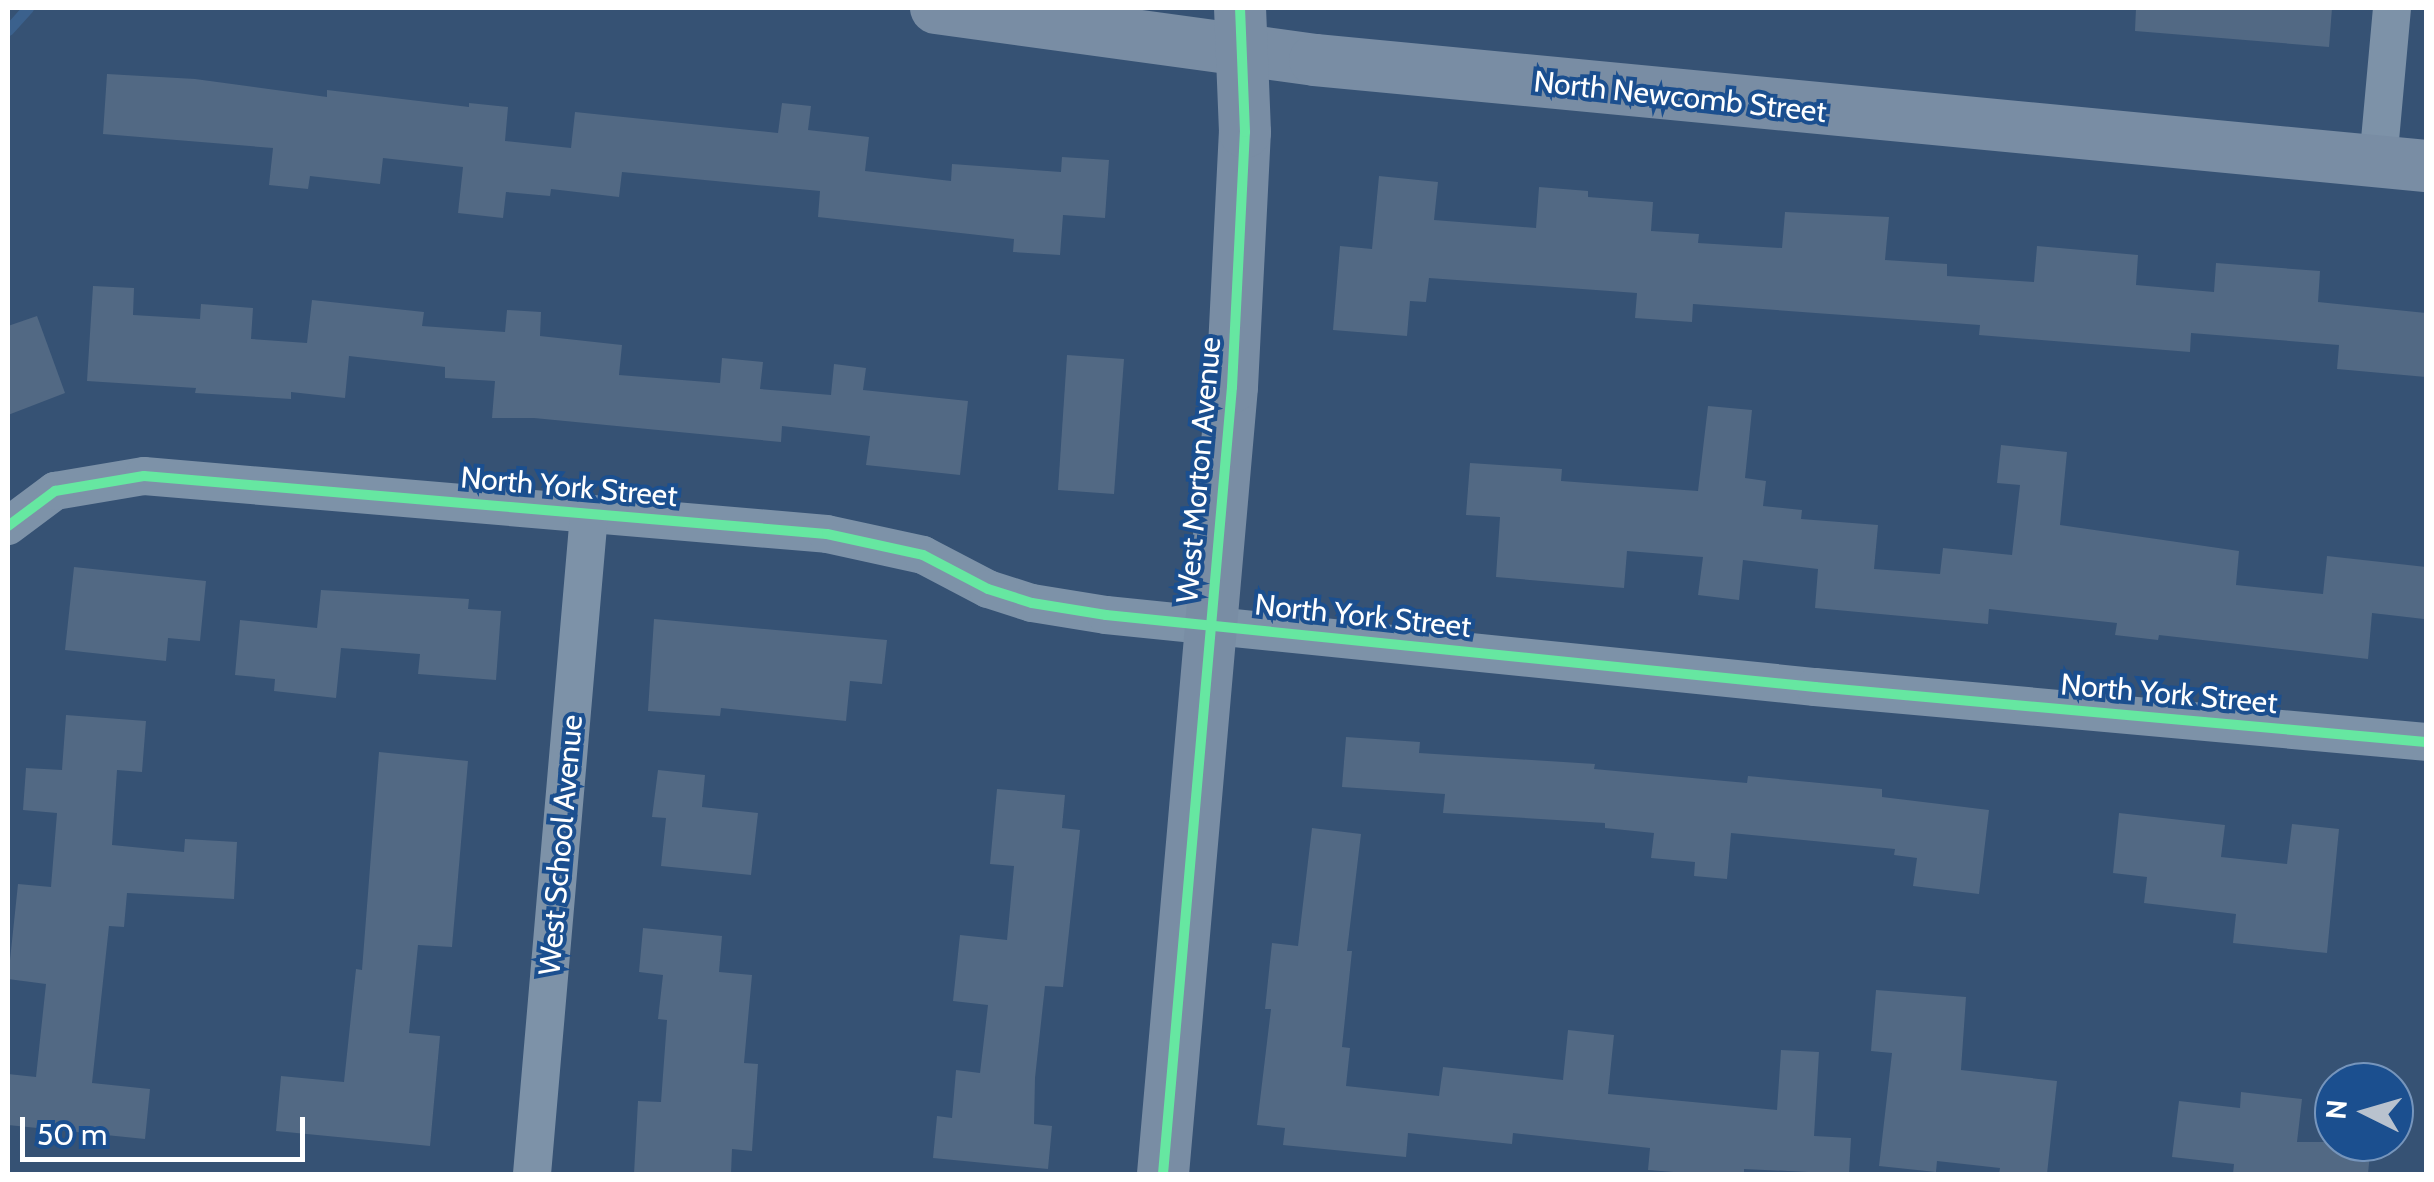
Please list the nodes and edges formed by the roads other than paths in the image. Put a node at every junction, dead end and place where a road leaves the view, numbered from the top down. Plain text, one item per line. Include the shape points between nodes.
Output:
1 (936, 8) edge
2 (2392, 8) edge
3 (1242, 29) edge
4 (2402, 164) edge
5 (589, 515) junction
6 (12, 521) edge
7 (1211, 626) junction
8 (2426, 742) edge
9 (532, 1174) edge
10 (1163, 1174) edge

1 - 3 main road, North Newcomb Street
2 - 4 street
3 - 4 main road, North Newcomb Street via 1707,100
3 - 7 main road, West Morton Avenue via 1239,267
5 - 6 street, North York Street via 144,476 55,491
5 - 7 street, North York Street via 868,540 924,555 988,589 1032,602
5 - 9 street, West School Avenue
7 - 8 street, North York Street
7 - 10 main road, West Morton Avenue

